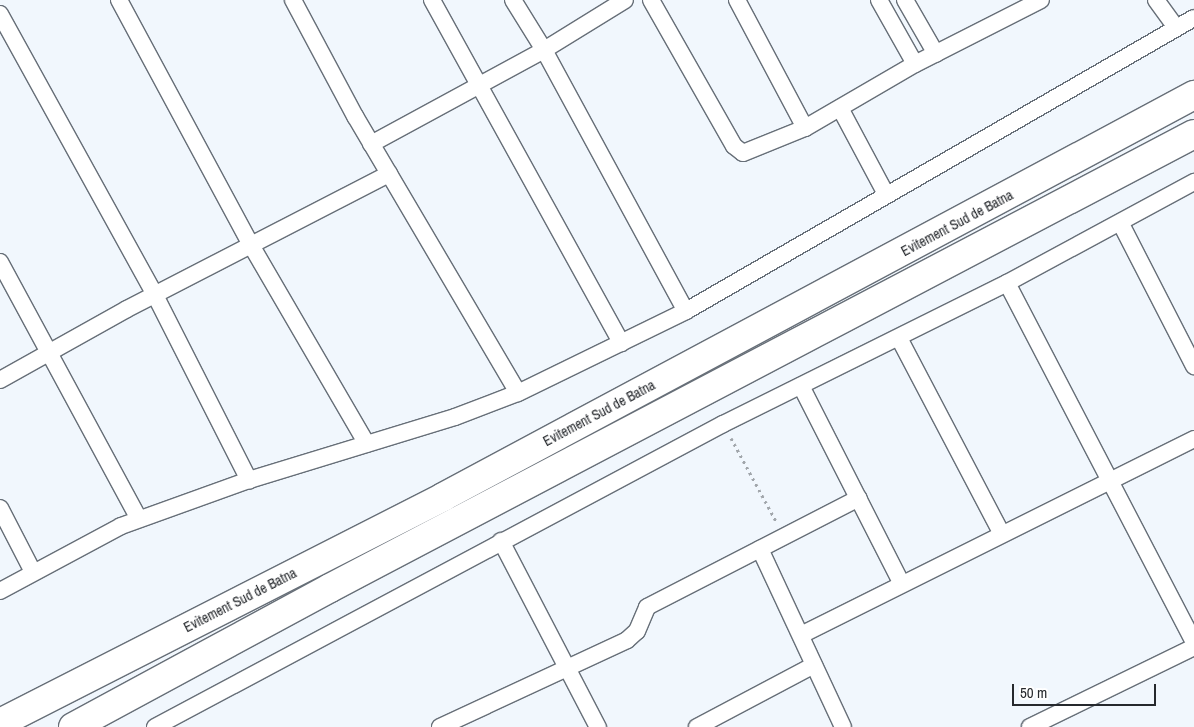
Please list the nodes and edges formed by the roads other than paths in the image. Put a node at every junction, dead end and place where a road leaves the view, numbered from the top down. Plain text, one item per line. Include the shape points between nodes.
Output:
1 (119, 0) edge
2 (293, 0) edge
3 (432, 0) edge
4 (513, 0) edge
5 (625, 0) edge
6 (651, 0) edge
7 (737, 0) edge
8 (879, 0) edge
9 (906, 0) edge
10 (1041, 0) edge
11 (1156, 0) edge
12 (0, 14) edge
13 (1194, 18) edge
14 (1176, 28) junction
15 (544, 50) junction
16 (936, 54) junction
17 (915, 64) junction
18 (481, 84) junction
19 (1194, 95) edge
20 (840, 108) junction
21 (805, 128) junction
22 (1194, 134) edge
23 (372, 144) junction
24 (389, 174) junction
25 (1194, 182) edge
26 (886, 194) junction
27 (1121, 224) junction
28 (251, 245) junction
29 (0, 262) edge
30 (1007, 283) junction
31 (155, 295) junction
32 (686, 311) junction
33 (899, 338) junction
34 (621, 343) junction
35 (50, 352) junction
36 (1194, 366) edge
37 (0, 380) edge
38 (801, 386) junction
39 (518, 393) junction
40 (1194, 439) edge
41 (368, 444) junction
42 (249, 480) junction
43 (1109, 483) junction
44 (859, 498) junction
45 (0, 508) edge
46 (139, 520) junction
47 (1002, 534) junction
48 (501, 541) junction
49 (760, 549) junction
50 (33, 572) junction
51 (902, 584) junction
52 (0, 591) edge
53 (801, 635) junction
54 (1194, 642) edge
55 (1194, 647) edge
56 (814, 665) junction
57 (566, 666) junction
58 (0, 723) edge
59 (73, 727) edge
60 (155, 727) edge
61 (440, 727) edge
62 (598, 727) edge
63 (697, 727) edge
64 (843, 727) edge
65 (1030, 727) edge

1 - 28 street
2 - 23 street
3 - 18 street
4 - 15 street
5 - 15 street
6 - 21 street via 738,150 743,153
7 - 21 street
8 - 17 street
9 - 16 street
10 - 16 street
11 - 14 street
12 - 31 street
13 - 14 street
14 - 26 street
15 - 18 street
15 - 32 street
16 - 17 street
17 - 20 street
18 - 23 street
18 - 34 street
19 - 58 highway, Evitement Sud de Batna via 443,496
20 - 21 street
20 - 26 street
22 - 59 highway, Evitement Sud de Batna
23 - 24 street
24 - 28 street
24 - 39 street
25 - 27 street
26 - 32 street
27 - 30 street
27 - 36 street
28 - 31 street
28 - 41 street
29 - 35 street
30 - 33 street
30 - 43 street
31 - 35 street
31 - 42 street
32 - 34 street
33 - 38 street
33 - 47 street
34 - 39 street
35 - 37 street
35 - 46 street
38 - 44 street
38 - 48 street
39 - 41 street
40 - 43 street
41 - 42 street
42 - 46 street
43 - 47 street
43 - 54 street
44 - 49 street
44 - 51 street
45 - 50 street
46 - 50 street
47 - 51 street
48 - 57 street
48 - 60 street
49 - 53 street
49 - 57 street via 647,607 637,631 627,640
50 - 52 street
51 - 53 street
53 - 56 street
55 - 65 street
56 - 63 street
56 - 64 street
57 - 61 street
57 - 62 street

